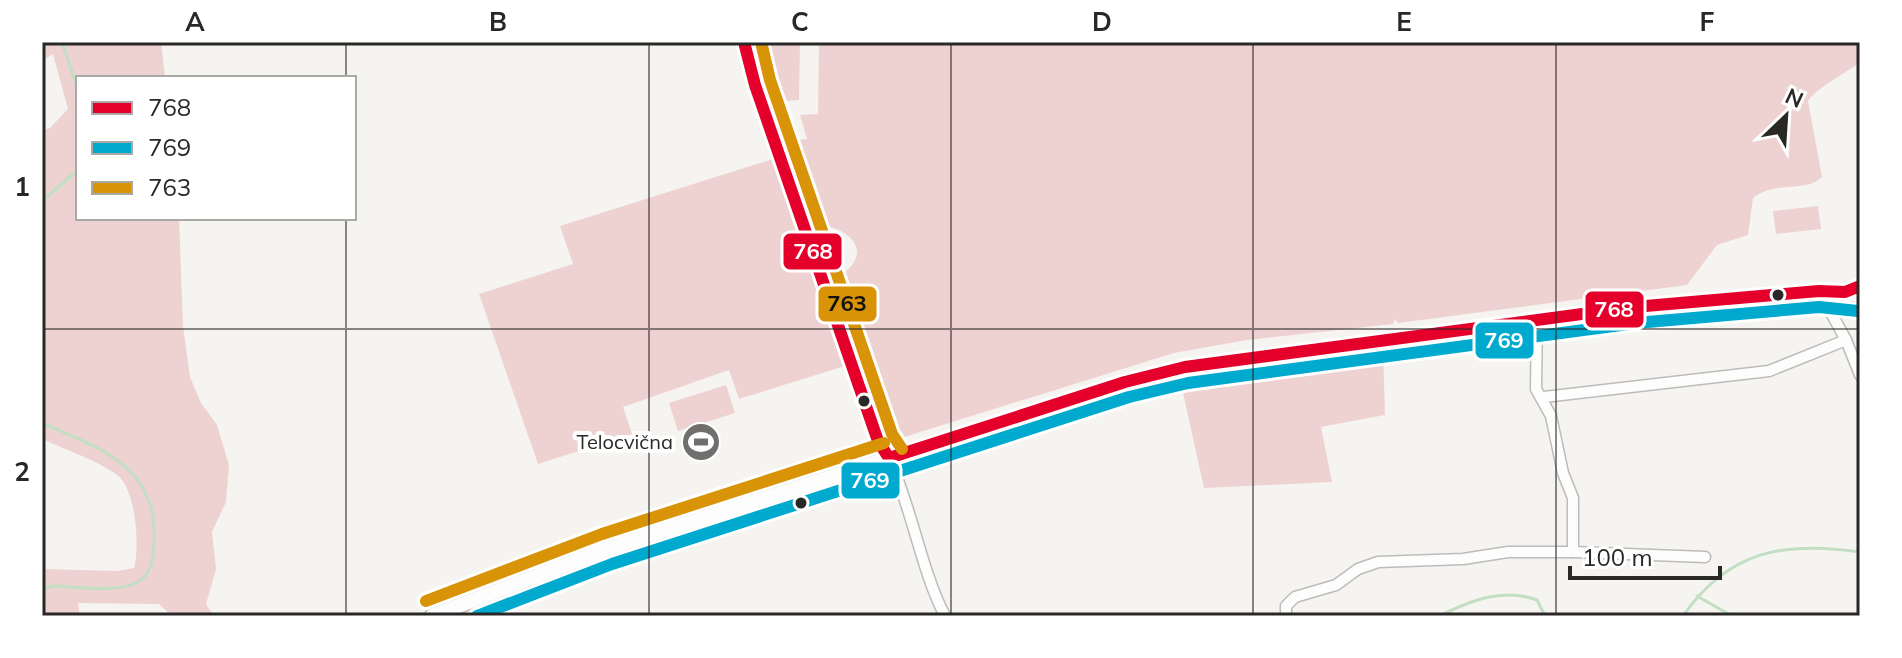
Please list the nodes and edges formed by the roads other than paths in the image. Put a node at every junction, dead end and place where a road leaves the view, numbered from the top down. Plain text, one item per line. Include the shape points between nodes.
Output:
1 (744, 42) edge
2 (1860, 286) edge
3 (1819, 291) junction
4 (1853, 294) edge
5 (1537, 319) junction
6 (1846, 340) junction
7 (1860, 375) edge
8 (1544, 397) junction
9 (889, 458) junction
10 (1573, 552) junction
11 (1705, 557) dead end
12 (432, 616) edge
13 (945, 616) edge
14 (1286, 616) edge

1 - 9 street via 790,189 878,441
2 - 4 street
3 - 4 street
3 - 5 street
3 - 6 street
5 - 8 street via 1536,389
5 - 9 street via 1185,367
6 - 7 street
6 - 8 street via 1769,371
8 - 10 street via 1573,498
9 - 12 street via 607,549
9 - 13 street
10 - 11 street
10 - 14 street via 1508,552 1367,565 1336,585 1295,597 1286,606

